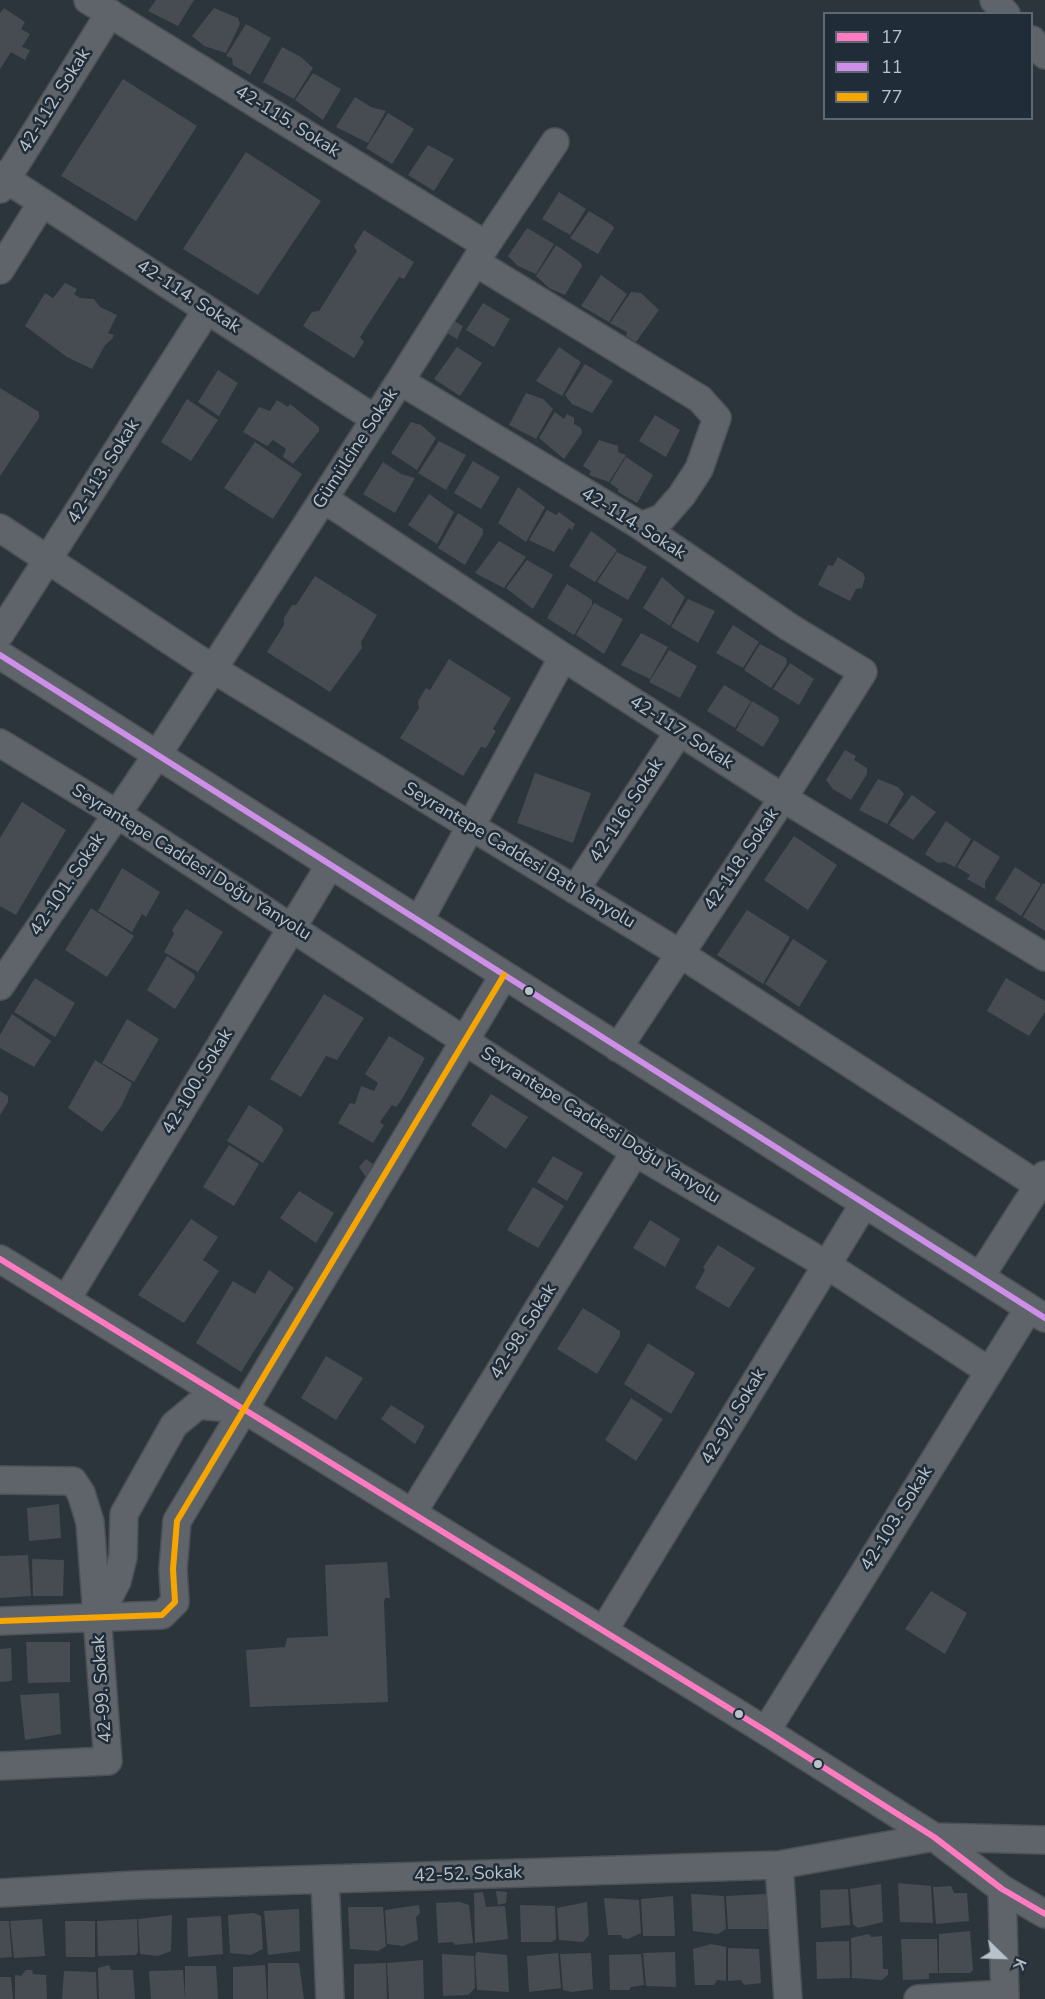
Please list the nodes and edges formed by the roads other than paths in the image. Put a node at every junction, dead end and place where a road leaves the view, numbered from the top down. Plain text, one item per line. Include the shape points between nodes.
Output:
1 (994, 0) edge
2 (99, 7) edge
3 (1004, 12) edge
4 (1033, 41) edge
5 (1045, 55) edge
6 (555, 142) dead end
7 (2, 181) edge
8 (42, 203) junction
9 (480, 253) junction
10 (0, 270) edge
11 (207, 310) junction
12 (400, 381) junction
13 (375, 419) junction
14 (324, 499) junction
15 (641, 526) junction
16 (0, 528) edge
17 (49, 559) junction
18 (0, 634) edge
19 (0, 655) edge
20 (563, 657) junction
21 (213, 669) junction
22 (863, 672) joint
23 (679, 732) junction
24 (0, 743) edge
25 (157, 755) junction
26 (783, 798) junction
27 (117, 814) junction
28 (471, 826) junction
29 (330, 865) junction
30 (575, 890) junction
31 (419, 921) junction
32 (292, 927) junction
33 (679, 953) junction
34 (1045, 957) edge
35 (504, 975) junction
36 (0, 986) edge
37 (465, 1041) junction
38 (618, 1048) junction
39 (635, 1152) junction
40 (1042, 1180) edge
41 (864, 1203) junction
42 (0, 1260) edge
43 (827, 1265) junction
44 (980, 1277) junction
45 (66, 1300) junction
46 (1037, 1313) edge
47 (989, 1371) junction
48 (245, 1409) junction
49 (0, 1480) edge
50 (413, 1512) junction
51 (98, 1618) junction
52 (0, 1621) edge
53 (604, 1630) junction
54 (766, 1731) junction
55 (0, 1766) edge
56 (934, 1838) junction
57 (1045, 1840) edge
58 (779, 1865) junction
59 (325, 1879) junction
60 (1002, 1889) junction
61 (0, 1893) edge
62 (1045, 1914) edge
63 (1005, 1996) edge
64 (330, 1999) edge
65 (788, 1999) edge
66 (918, 1999) edge

1 - 3 street
2 - 7 street, 42-112. Sokak
2 - 9 street, 42-115. Sokak
4 - 5 street
6 - 9 street, Gümülcine Sokak
7 - 8 street, 42-114. Sokak
8 - 10 street
8 - 11 street, 42-114. Sokak
9 - 12 street, Gümülcine Sokak
9 - 15 street, 42-115. Sokak via 700,399 717,418 699,469 682,495 662,518
11 - 13 street, 42-114. Sokak
11 - 17 street, 42-113. Sokak
12 - 13 street, Gümülcine Sokak
12 - 15 street, 42-114. Sokak
13 - 14 street, Gümülcine Sokak
14 - 20 street, 42-117. Sokak
14 - 21 street, Gümülcine Sokak
15 - 22 street, 42-114. Sokak via 789,627
16 - 17 street, Seyrantepe Caddesi Batı Yanyolu
17 - 18 street, 42-113. Sokak
17 - 21 street, Seyrantepe Caddesi Batı Yanyolu
19 - 25 street
20 - 23 street, 42-117. Sokak
20 - 28 street
21 - 25 street, Gümülcine Sokak
21 - 28 street, Seyrantepe Caddesi Batı Yanyolu
22 - 26 street, 42-118. Sokak
23 - 26 street, 42-117. Sokak
23 - 30 street, 42-116. Sokak
24 - 27 street, Seyrantepe Caddesi Doğu Yanyolu
25 - 27 street, 42-101. Sokak
25 - 29 street
26 - 33 street, 42-118. Sokak
26 - 34 street, 42-117. Sokak
27 - 32 street, Seyrantepe Caddesi Doğu Yanyolu
27 - 36 street, 42-101. Sokak
28 - 30 street, Seyrantepe Caddesi Batı Yanyolu
28 - 31 street
29 - 31 street
29 - 32 street, 42-100. Sokak
30 - 33 street, Seyrantepe Caddesi Batı Yanyolu
31 - 35 street
32 - 37 street, Seyrantepe Caddesi Doğu Yanyolu
32 - 45 street, 42-100. Sokak
33 - 38 street, 42-118. Sokak
33 - 40 street, Seyrantepe Caddesi Batı Yanyolu
35 - 37 street, 42-99. Sokak
35 - 38 street
37 - 39 street, Seyrantepe Caddesi Doğu Yanyolu
37 - 48 street, 42-99. Sokak
38 - 41 street
39 - 43 street, Seyrantepe Caddesi Doğu Yanyolu
39 - 50 street, 42-98. Sokak
40 - 44 street
41 - 43 street, 42-97. Sokak
41 - 44 street
42 - 45 street
43 - 47 street, Seyrantepe Caddesi Doğu Yanyolu
43 - 53 street, 42-97. Sokak
44 - 46 street
45 - 48 street
46 - 47 street, 42-103. Sokak
47 - 54 street, 42-103. Sokak
48 - 50 street
48 - 51 street, 42-99. Sokak via 198,1405 174,1425 124,1514 123,1557 117,1581
48 - 51 street, 42-99. Sokak via 177,1521 175,1602 162,1615
49 - 51 street via 73,1480 90,1522
50 - 53 street
51 - 52 street
51 - 55 street, 42-99. Sokak via 108,1761
53 - 54 street
54 - 56 street
56 - 57 street, 42-52. Sokak
56 - 58 street, 42-52. Sokak
56 - 60 street
58 - 59 street, 42-52. Sokak
58 - 65 street
59 - 61 street, 42-52. Sokak
59 - 64 street
60 - 62 street
60 - 63 street
63 - 66 street

